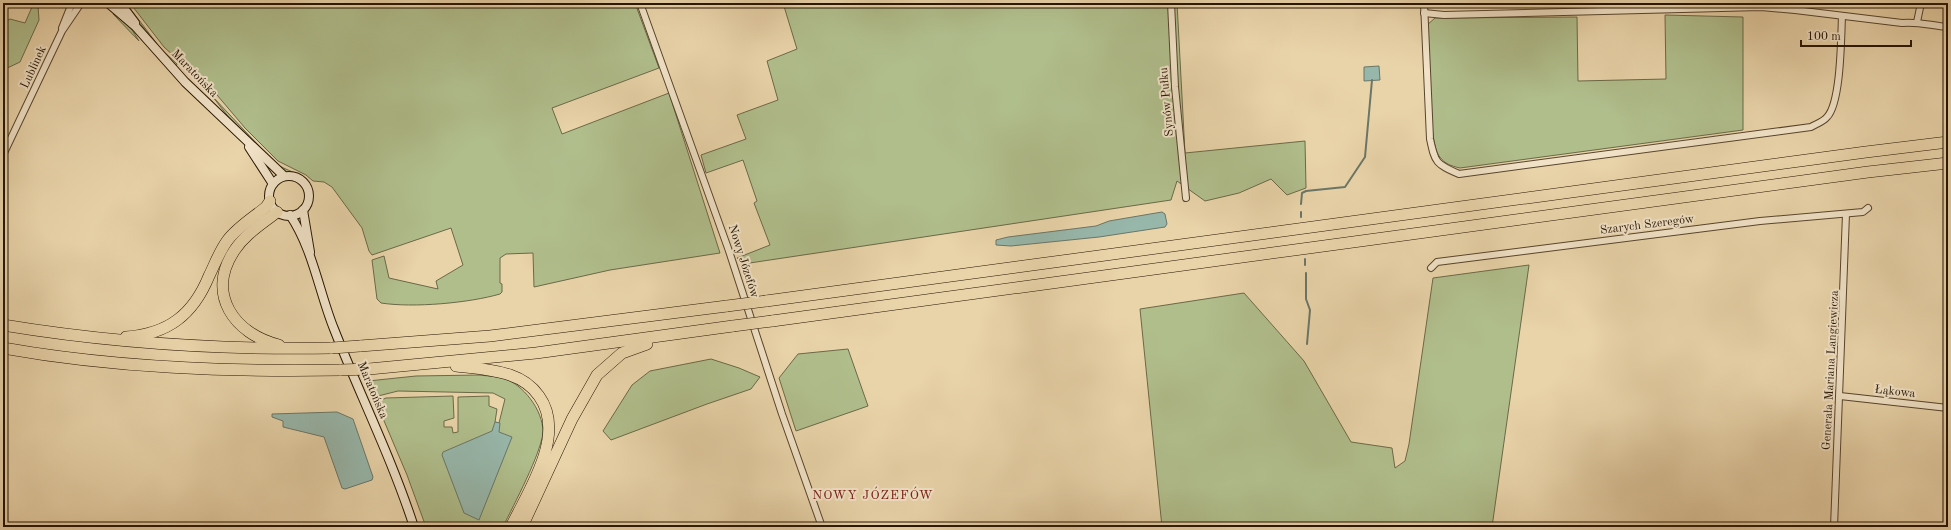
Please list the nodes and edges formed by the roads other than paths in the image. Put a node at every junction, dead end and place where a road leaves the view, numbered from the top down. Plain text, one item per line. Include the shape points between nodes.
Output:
1 (72, 3) edge
2 (81, 3) edge
3 (108, 3) edge
4 (120, 3) edge
5 (640, 3) edge
6 (1171, 3) edge
7 (1424, 3) edge
8 (1921, 3) edge
9 (1675, 6) edge
10 (1424, 12) junction
11 (1842, 16) junction
12 (1917, 22) junction
13 (136, 27) junction
14 (1948, 27) edge
15 (62, 31) junction
16 (239, 134) junction
17 (1948, 142) edge
18 (3, 155) edge
19 (1948, 163) edge
20 (284, 176) junction
21 (273, 184) junction
22 (1186, 198) dead end
23 (270, 201) junction
24 (1868, 208) dead end
25 (303, 210) junction
26 (277, 212) junction
27 (1846, 214) junction
28 (290, 216) junction
29 (311, 262) junction
30 (1431, 268) dead end
31 (3, 325) edge
32 (677, 334) junction
33 (98, 339) junction
34 (3, 348) edge
35 (295, 348) junction
36 (432, 364) junction
37 (1840, 396) junction
38 (1948, 408) edge
39 (414, 527) edge
40 (511, 527) edge
41 (522, 527) edge
42 (822, 527) edge
43 (1834, 527) edge

1 - 15 street, Lublinek
2 - 15 street, Lublinek
3 - 13 main road, Maratońska
4 - 13 main road, Maratońska
5 - 42 street, Nowy Józefów via 729,251
6 - 22 street, Synów Pułku via 1175,87
7 - 10 street
8 - 12 street
9 - 10 street via 1444,15
9 - 11 street via 1761,7
10 - 11 street via 1430,139 1435,160 1444,168 1459,174 1811,127 1827,118 1833,108 1839,70
11 - 12 street via 1902,23
12 - 14 street
13 - 16 main road, Maratońska via 179,77
15 - 18 street, Lublinek
16 - 20 main road, Maratońska
16 - 21 main road, Maratońska
17 - 35 highway, bridge via 490,336 332,348
19 - 32 highway, bridge
20 - 21 main road
20 - 25 main road via 294,176 306,185 309,195
21 - 23 main road via 269,192
23 - 26 main road
23 - 33 highway via 228,239 199,298 172,325 156,332 135,336
24 - 27 street, Szarych Szeregów via 1863,212
25 - 28 main road
25 - 29 main road, Maratońska
26 - 28 main road
26 - 35 highway via 247,235 235,250 228,262 222,288 228,310 245,330 265,341
27 - 30 street, Szarych Szeregów via 1752,222 1437,262
27 - 37 street, Generała Mariana Langiewicza
28 - 29 main road, Maratońska
29 - 39 main road, Maratońska via 333,328 394,471
31 - 33 highway
32 - 36 highway
32 - 41 highway via 622,353 597,375 572,420
33 - 35 highway via 200,347
34 - 36 highway, bridge via 174,368 341,370
36 - 40 highway via 498,371 512,375 534,389 542,400 549,420 550,433 540,468
37 - 38 street, Łąkowa
37 - 43 street, Generała Mariana Langiewicza

